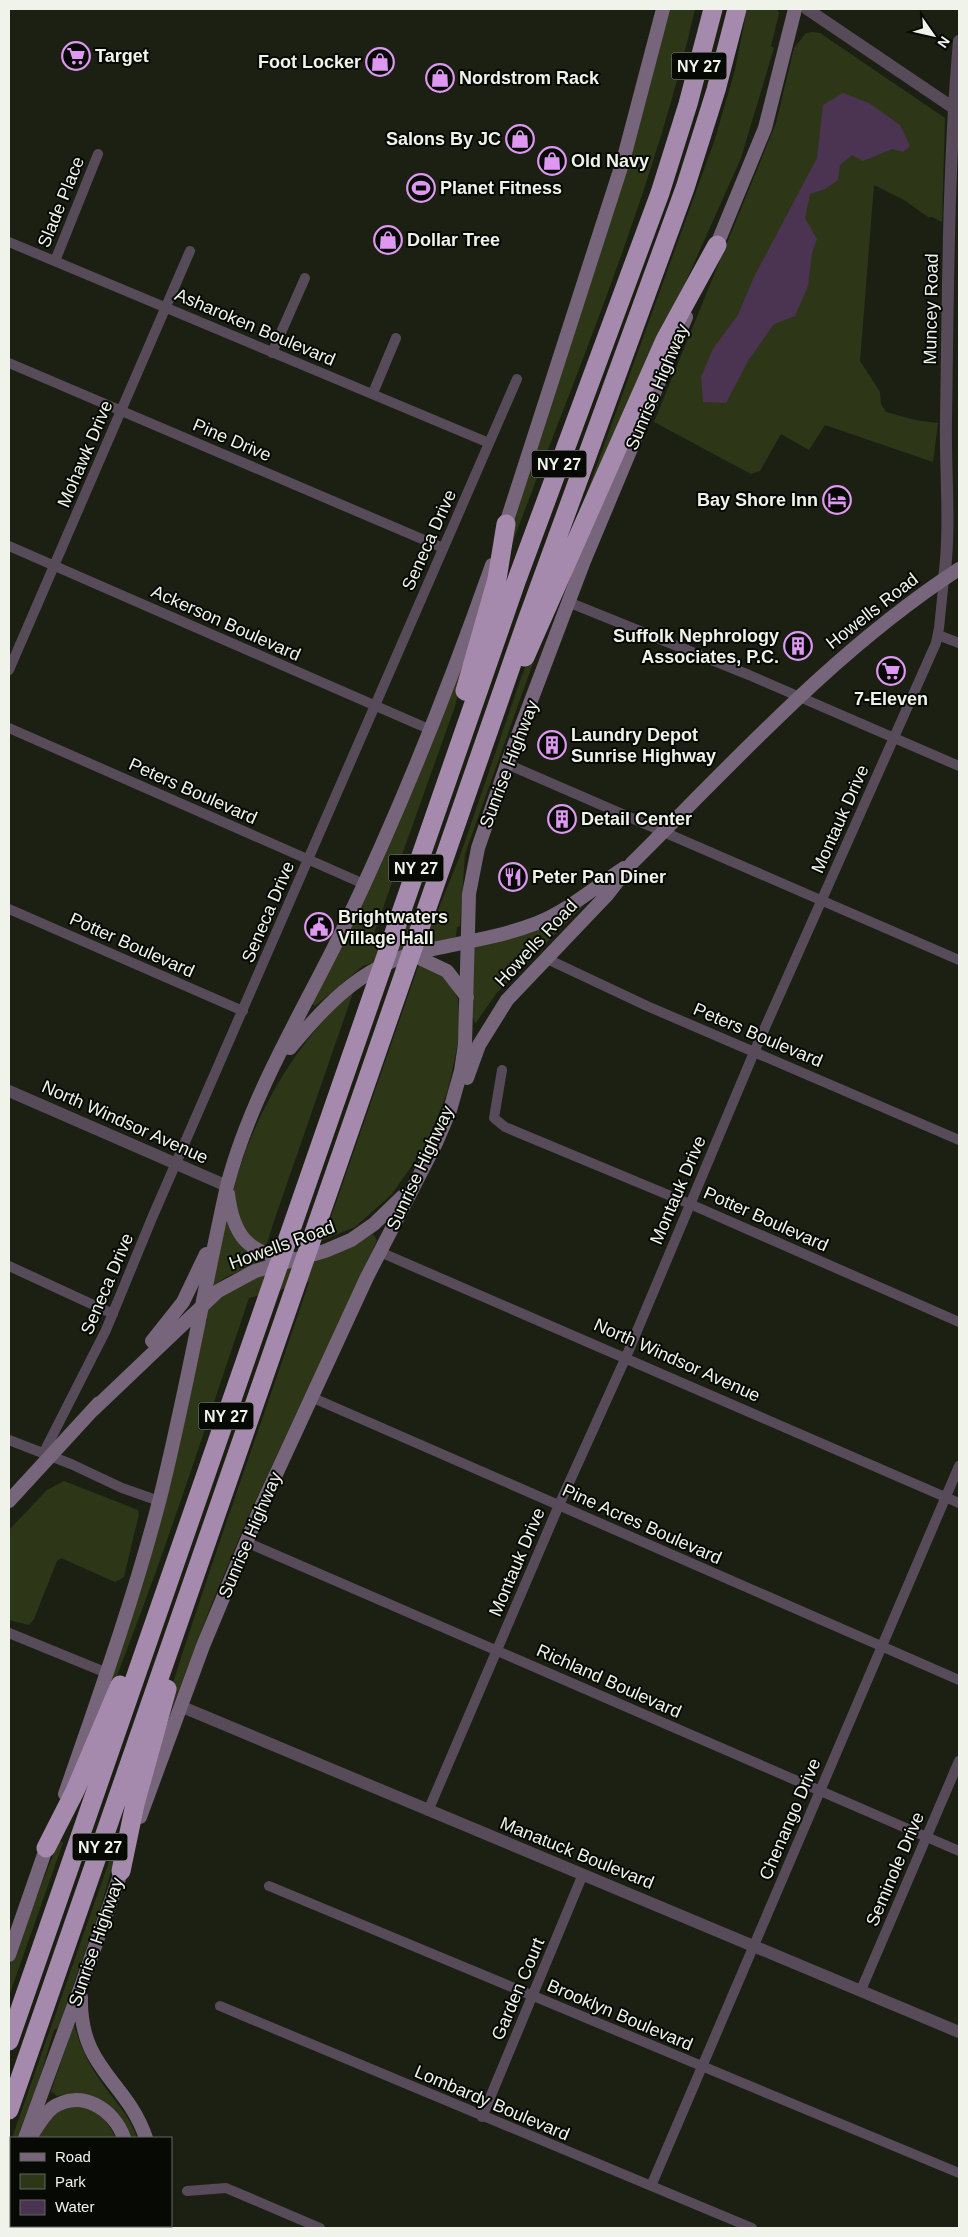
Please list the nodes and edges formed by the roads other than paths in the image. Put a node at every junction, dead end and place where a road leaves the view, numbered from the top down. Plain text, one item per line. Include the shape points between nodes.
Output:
1 (662, 9) edge
2 (714, 9) edge
3 (737, 9) edge
4 (795, 9) edge
5 (807, 9) edge
6 (959, 41) edge
7 (956, 110) edge
8 (98, 154) dead end
9 (9, 242) edge
10 (717, 244) junction
11 (190, 251) dead end
12 (55, 262) junction
13 (305, 278) dead end
14 (166, 307) junction
15 (396, 338) dead end
16 (272, 353) junction
17 (9, 364) edge
18 (517, 380) dead end
19 (373, 393) junction
20 (121, 411) junction
21 (489, 443) junction
22 (506, 524) junction
23 (9, 546) edge
24 (443, 548) junction
25 (54, 566) junction
26 (959, 569) edge
27 (944, 579) junction
28 (568, 602) junction
29 (938, 635) junction
30 (959, 643) edge
31 (9, 670) edge
32 (799, 698) junction
33 (374, 705) junction
34 (9, 728) edge
35 (431, 730) junction
36 (894, 738) junction
37 (485, 742) junction
38 (507, 764) junction
39 (959, 766) edge
40 (438, 804) junction
41 (663, 832) junction
42 (309, 859) junction
43 (632, 863) junction
44 (364, 884) junction
45 (822, 901) junction
46 (9, 909) edge
47 (468, 943) junction
48 (412, 954) junction
49 (545, 958) junction
50 (959, 960) edge
51 (467, 998) junction
52 (243, 1011) junction
53 (755, 1050) junction
54 (502, 1070) dead end
55 (271, 1072) junction
56 (9, 1091) edge
57 (450, 1110) junction
58 (959, 1140) edge
59 (176, 1164) junction
60 (418, 1178) junction
61 (227, 1186) junction
62 (690, 1204) junction
63 (219, 1220) junction
64 (380, 1252) junction
65 (296, 1258) junction
66 (9, 1266) edge
67 (203, 1304) junction
68 (113, 1314) junction
69 (959, 1322) edge
70 (626, 1357) junction
71 (311, 1397) junction
72 (93, 1410) junction
73 (9, 1440) edge
74 (46, 1455) junction
75 (959, 1466) edge
76 (946, 1497) junction
77 (159, 1500) junction
78 (9, 1501) edge
79 (959, 1503) edge
80 (559, 1504) junction
81 (184, 1537) junction
82 (246, 1542) junction
83 (192, 1584) junction
84 (9, 1632) edge
85 (881, 1646) junction
86 (497, 1650) junction
87 (107, 1674) junction
88 (959, 1680) edge
89 (180, 1706) junction
90 (959, 1761) edge
91 (820, 1790) junction
92 (428, 1811) junction
93 (927, 1837) junction
94 (46, 1848) junction
95 (959, 1851) edge
96 (121, 1871) junction
97 (584, 1874) junction
98 (269, 1886) dead end
99 (754, 1944) junction
100 (9, 1955) edge
101 (81, 1986) junction
102 (861, 1990) junction
103 (533, 1996) junction
104 (220, 2006) dead end
105 (959, 2032) edge
106 (9, 2041) edge
107 (701, 2066) junction
108 (9, 2110) edge
109 (482, 2117) junction
110 (25, 2137) edge
111 (31, 2137) edge
112 (123, 2137) edge
113 (146, 2137) edge
114 (959, 2174) edge
115 (650, 2186) junction
116 (187, 2191) dead end
117 (320, 2228) edge
118 (752, 2228) edge

1 - 22 main road via 623,161
2 - 40 highway, NY 27 via 660,193 516,582
3 - 37 highway, Sunrise Highway / NY 27 via 685,188 550,554
4 - 10 main road, Sunrise Highway via 770,111
5 - 7 street
6 - 7 street, Muncey Road
7 - 27 street, Muncey Road
8 - 12 street, Slade Place
9 - 12 street, Asharoken Boulevard
10 - 28 main road, Sunrise Highway
10 - 37 highway via 665,340
11 - 14 street, Mohawk Drive
12 - 14 street, Asharoken Boulevard
13 - 16 street
14 - 16 street, Asharoken Boulevard
14 - 20 street, Mohawk Drive
15 - 19 street
16 - 19 street, Asharoken Boulevard
17 - 20 street, Pine Drive
18 - 21 street, Seneca Drive
19 - 21 street, Asharoken Boulevard
20 - 24 street, Pine Drive
20 - 25 street, Mohawk Drive
21 - 24 street, Seneca Drive
22 - 35 main road
22 - 40 highway via 497,579 458,716
23 - 25 street, Ackerson Boulevard
24 - 33 street, Seneca Drive
25 - 31 street, Mohawk Drive
25 - 33 street, Ackerson Boulevard
26 - 27 main road, Howells Road
27 - 29 street, Montauk Drive
27 - 32 main road, Howells Road via 875,630
28 - 32 street
28 - 38 main road, Sunrise Highway
29 - 30 street
29 - 36 street, Montauk Drive
32 - 36 street
32 - 41 main road, Howells Road
33 - 35 street, Ackerson Boulevard
33 - 42 street, Seneca Drive
34 - 42 street, Peters Boulevard
35 - 44 main road
36 - 39 street
36 - 45 street, Montauk Drive
37 - 83 highway, Sunrise Highway / NY 27
38 - 41 street
38 - 47 main road, Sunrise Highway via 473,865
40 - 81 highway, NY 27
41 - 43 main road, Howells Road
41 - 45 street
42 - 44 street, Peters Boulevard
42 - 52 street, Seneca Drive
43 - 47 main road, Howells Road via 553,915 507,933
43 - 49 main road, Howells Road via 607,896
44 - 55 main road
45 - 50 street
45 - 53 street, Montauk Drive
46 - 52 street, Potter Boulevard
47 - 48 main road, Howells Road
47 - 51 main road, Sunrise Highway
48 - 51 main road via 448,972
48 - 55 main road, Howells Road via 372,971 339,994
49 - 53 street, Peters Boulevard via 647,1006
49 - 57 main road, Howells Road via 507,1000 487,1030 464,1086
51 - 57 main road, Sunrise Highway via 463,1058
52 - 59 street, Seneca Drive
53 - 58 street, Peters Boulevard
53 - 62 street, Montauk Drive
54 - 62 street, Potter Boulevard via 494,1118 505,1127
55 - 61 main road via 247,1125
56 - 59 street, North Windsor Avenue
57 - 60 main road, Sunrise Highway
59 - 61 street, North Windsor Avenue
59 - 68 street, Seneca Drive
60 - 64 main road, Sunrise Highway
60 - 65 main road, Howells Road via 391,1209 363,1232 333,1248
61 - 63 main road
61 - 65 main road via 232,1219 245,1241 266,1253
62 - 69 street, Potter Boulevard
62 - 70 street, Montauk Drive
63 - 67 main road
63 - 72 main road, Howells Road via 197,1277 183,1302
64 - 70 street, North Windsor Avenue
64 - 71 main road, Sunrise Highway
65 - 67 main road, Howells Road via 235,1280
66 - 68 street
67 - 72 main road, Howells Road
67 - 77 main road
68 - 74 street, Seneca Drive
70 - 76 street, North Windsor Avenue
70 - 80 street, Montauk Drive
71 - 80 street, Pine Acres Boulevard
71 - 82 main road, Sunrise Highway
72 - 74 main road, Howells Road
73 - 74 street
74 - 77 street via 122,1488
74 - 78 main road, Howells Road
75 - 76 street, Chenango Drive
76 - 79 street, North Windsor Avenue
76 - 85 street, Chenango Drive
77 - 87 main road
80 - 85 street, Pine Acres Boulevard
80 - 86 street, Montauk Drive
81 - 94 highway via 75,1791
81 - 106 highway, NY 27
82 - 86 street, Richland Boulevard
82 - 89 main road, Sunrise Highway
83 - 96 highway via 174,1669 135,1804
83 - 108 highway, Sunrise Highway / NY 27
84 - 87 street
85 - 88 street, Pine Acres Boulevard
85 - 91 street, Chenango Drive
86 - 91 street, Richland Boulevard
86 - 92 street, Montauk Drive
87 - 94 main road
89 - 92 street, Manatuck Boulevard
89 - 96 main road, Sunrise Highway
90 - 93 street, Seminole Drive
91 - 93 street, Richland Boulevard
91 - 99 street, Chenango Drive
92 - 97 street, Manatuck Boulevard
93 - 95 street, Richland Boulevard
93 - 102 street, Seminole Drive
94 - 100 main road
96 - 101 main road, Sunrise Highway
97 - 99 street, Manatuck Boulevard
97 - 103 street, Garden Court
98 - 103 street, Brooklyn Boulevard
99 - 102 street, Manatuck Boulevard
99 - 107 street, Chenango Drive
101 - 110 main road, Sunrise Highway
101 - 113 main road via 81,2022 86,2041 102,2071 134,2113
102 - 105 street, Manatuck Boulevard
103 - 107 street, Brooklyn Boulevard
103 - 109 street, Garden Court
104 - 109 street, Lombardy Boulevard
107 - 114 street, Brooklyn Boulevard
107 - 115 street, Chenango Drive
109 - 115 street, Lombardy Boulevard
111 - 112 main road via 52,2109 71,2100 93,2103 105,2110
115 - 118 street, Lombardy Boulevard
116 - 117 street via 226,2188

